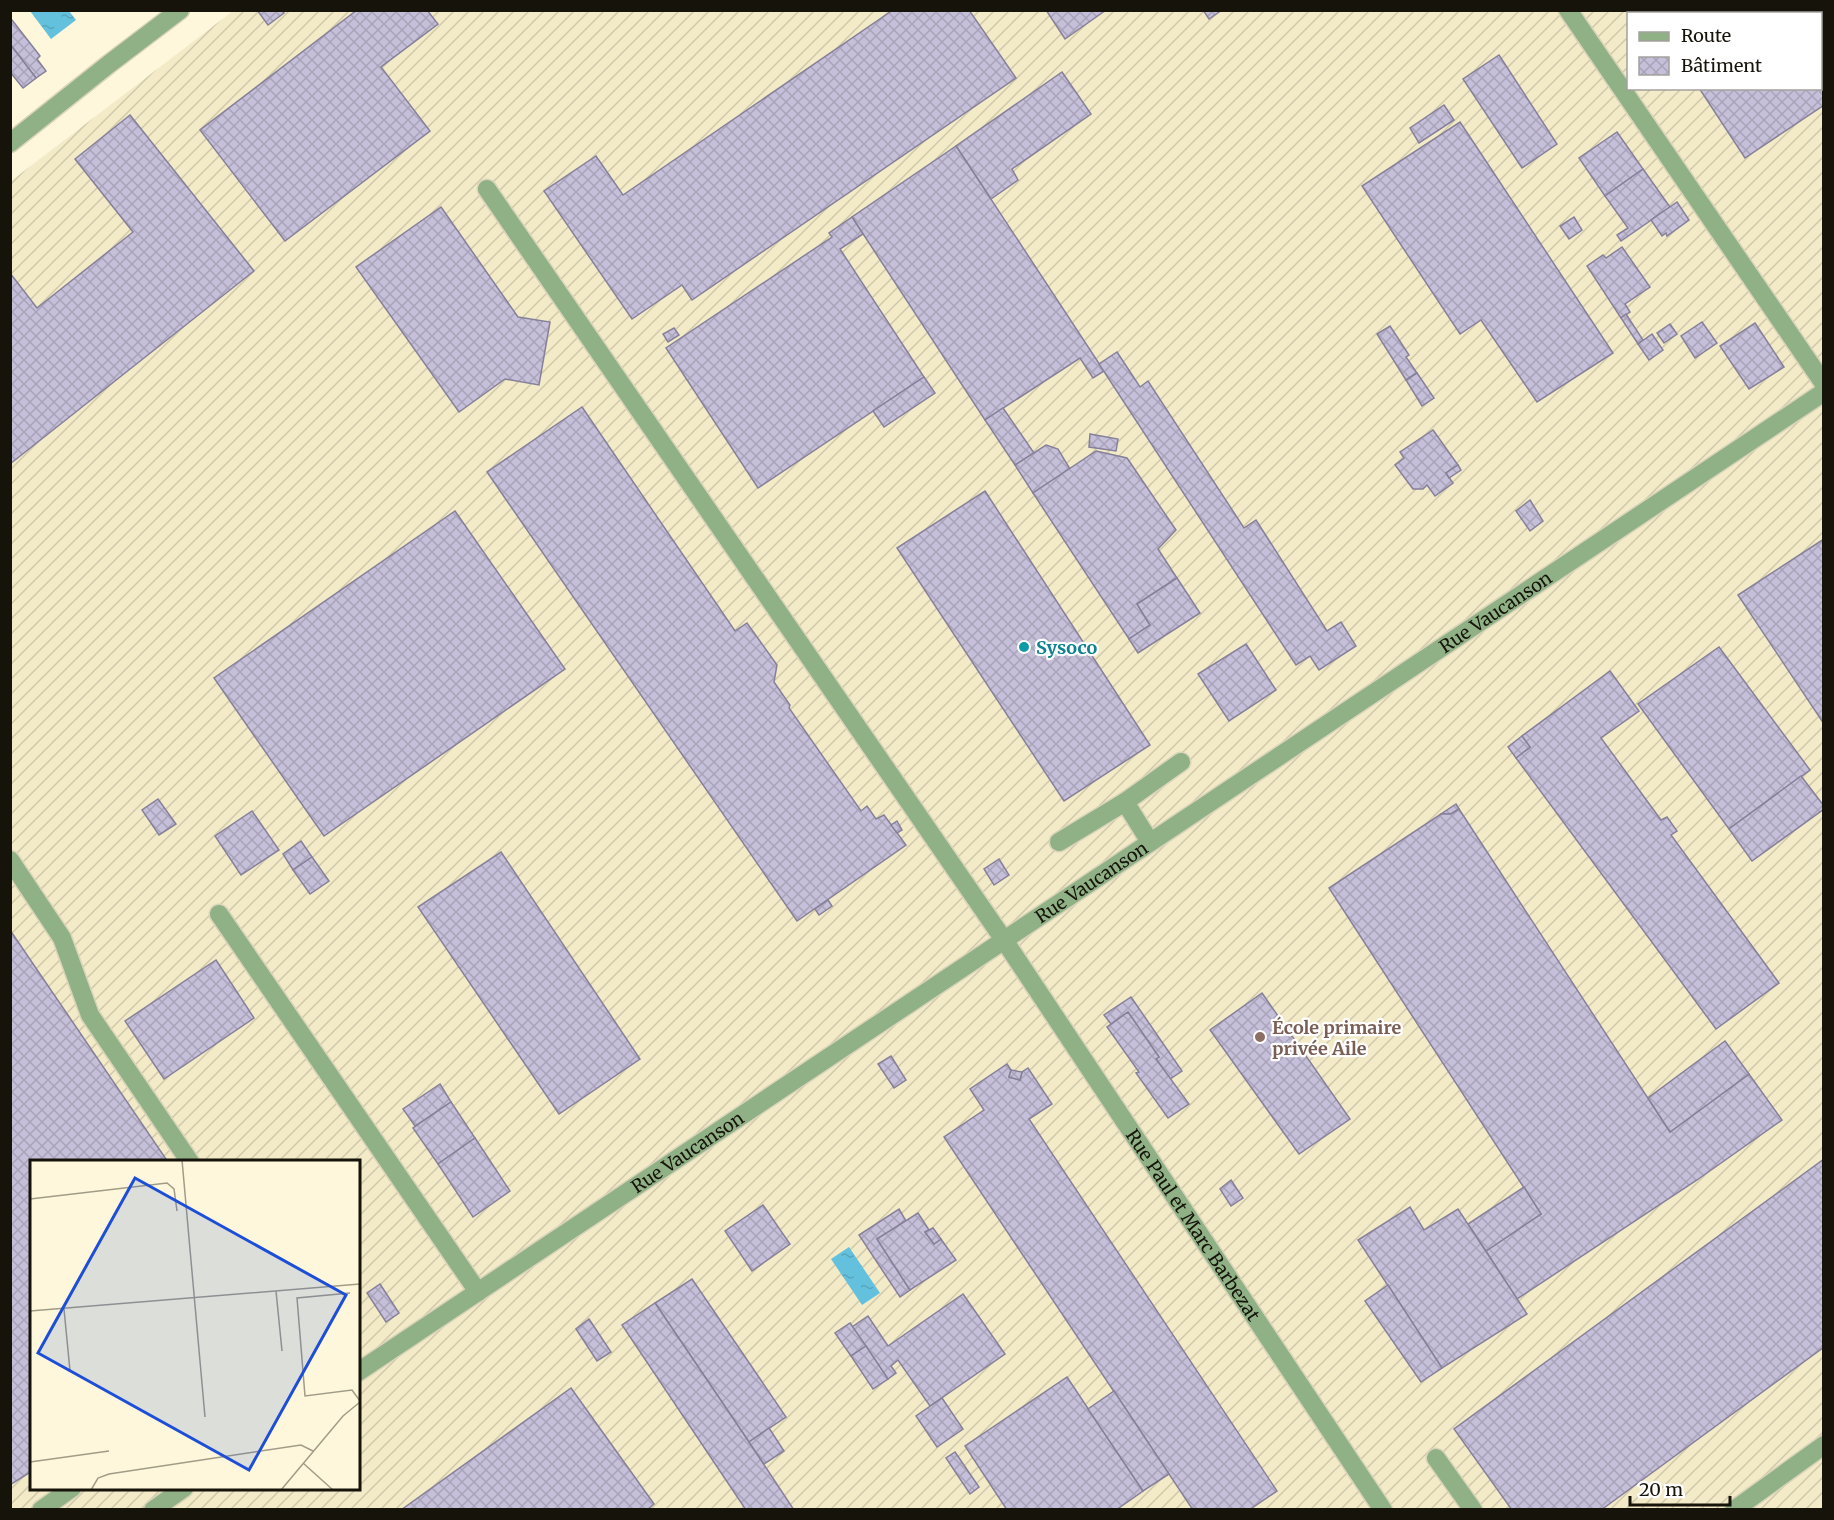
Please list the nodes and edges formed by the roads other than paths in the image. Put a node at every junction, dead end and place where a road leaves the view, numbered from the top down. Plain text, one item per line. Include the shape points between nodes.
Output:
1 (180, 10) edge
2 (1568, 10) edge
3 (10, 143) edge
4 (487, 189) dead end
5 (1824, 384) edge
6 (1824, 392) edge
7 (1181, 762) dead end
8 (1125, 802) junction
9 (1059, 842) dead end
10 (1150, 842) junction
11 (10, 860) edge
12 (219, 914) dead end
13 (1004, 940) junction
14 (189, 1160) edge
15 (478, 1292) junction
16 (360, 1371) edge
17 (1824, 1445) edge
18 (1436, 1458) dead end
19 (69, 1490) edge
20 (181, 1490) edge
21 (41, 1509) edge
22 (153, 1509) edge
23 (1383, 1509) edge
24 (1473, 1509) edge
25 (1734, 1509) edge

1 - 3 street
2 - 5 street
4 - 13 street, Rue Paul et Marc Barbezat
6 - 10 street, Rue Vaucanson
7 - 8 street
8 - 9 street
8 - 10 street
10 - 13 street, Rue Vaucanson
11 - 14 street via 62,938 90,1015
12 - 15 street
13 - 15 street, Rue Vaucanson
13 - 23 street, Rue Paul et Marc Barbezat
15 - 16 street, Rue Vaucanson
17 - 25 street
18 - 24 street
19 - 21 street
20 - 22 street

